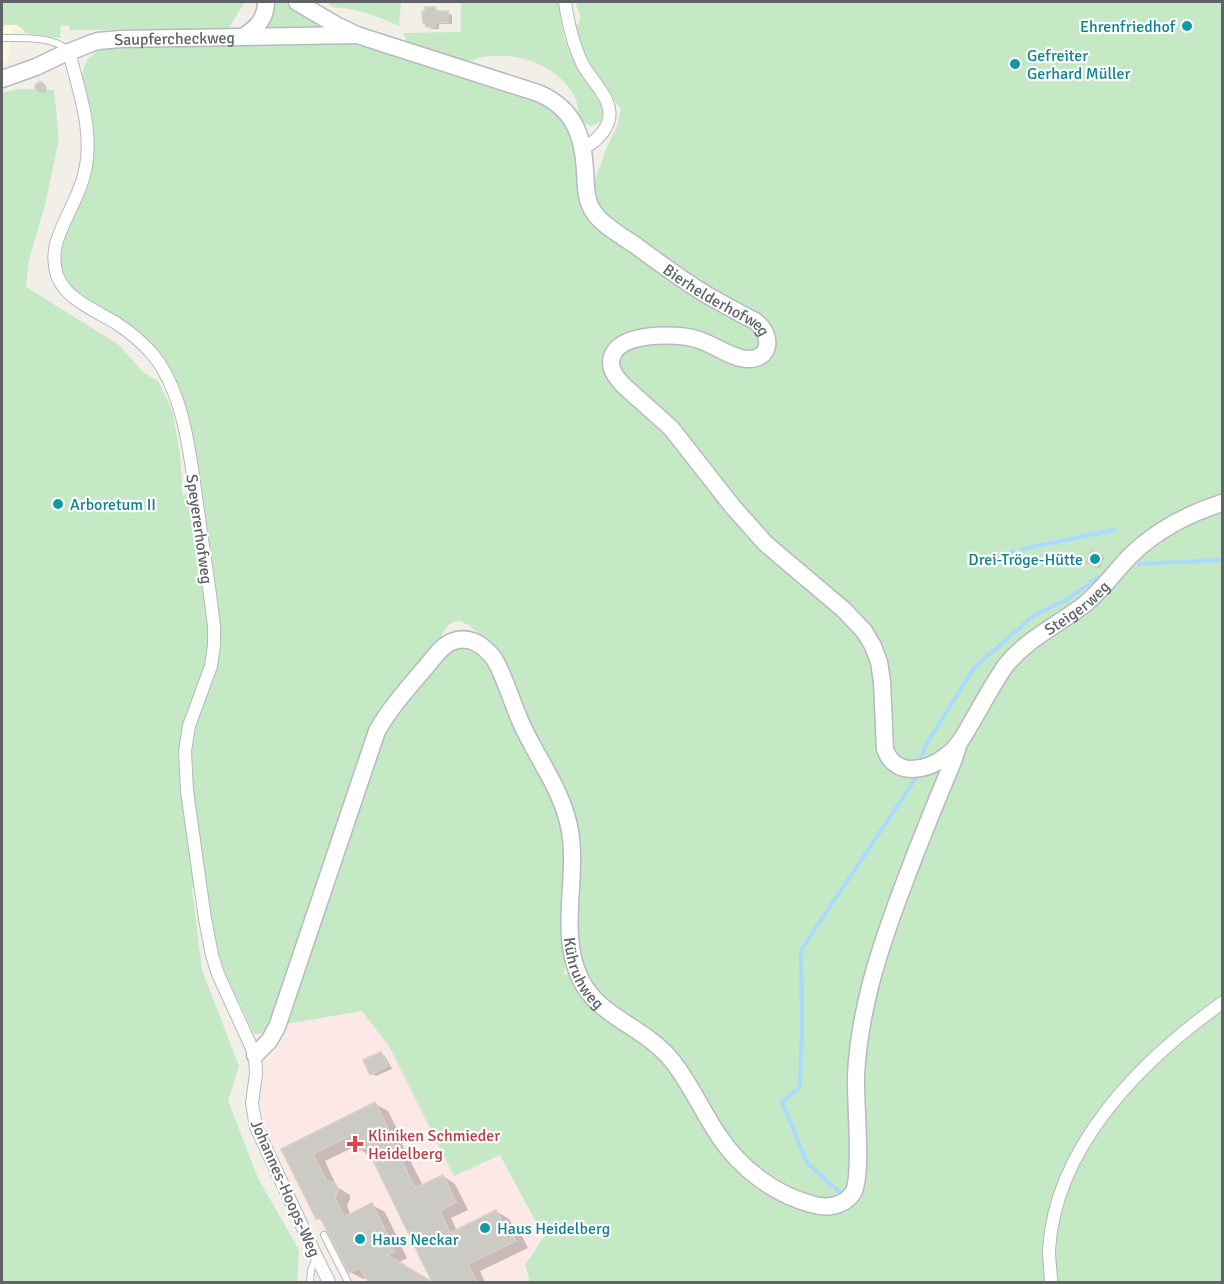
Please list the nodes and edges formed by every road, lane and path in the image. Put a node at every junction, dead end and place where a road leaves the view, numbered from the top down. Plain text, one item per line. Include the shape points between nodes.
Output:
1 (266, 2) edge
2 (297, 2) edge
3 (565, 2) edge
4 (357, 34) junction
5 (244, 36) junction
6 (2, 38) edge
7 (69, 52) junction
8 (2, 80) edge
9 (583, 149) junction
10 (1222, 503) edge
11 (960, 742) junction
12 (1222, 1003) edge
13 (255, 1055) junction
14 (324, 1235) dead end
15 (317, 1258) junction
16 (310, 1282) edge
17 (329, 1282) edge
18 (348, 1282) edge
19 (1051, 1282) edge

1 - 5 street via 260,22
2 - 4 street, Bierhelderhofweg
3 - 9 street via 578,54 610,109 604,131
4 - 5 street, Saupfercheckweg
4 - 9 street, Bierhelderhofweg via 546,97 573,122
5 - 7 street, Saupfercheckweg via 111,39
6 - 7 lane via 47,40
7 - 8 street, Saupfercheckweg
7 - 13 street, Speyererhofweg via 86,123 87,155 81,186 56,244 54,266 59,282 70,296 134,336 154,357 171,384 182,417 214,636 209,673 185,743 187,791 212,955
9 - 11 street, Bierhelderhofweg via 587,197 598,217 688,283 758,323 768,339 764,352 750,359 691,337 631,340 619,346 612,357 617,378 671,428 765,543 864,631 879,662 884,742 892,762 906,769 926,766 946,756
10 - 11 street, Steigerweg via 1155,534 1085,604 1022,647 1004,668
11 - 13 street, Kühruhweg via 886,929 874,971 858,1054 857,1182 853,1192 839,1204 823,1207 800,1201 744,1167 717,1134 668,1056 642,1033 608,1012 586,989 574,963 569,936 572,853 565,810 523,728 495,660 470,640 461,639 440,650 377,731 277,1027
12 - 19 street via 1143,1069 1121,1092 1085,1144 1058,1200 1049,1252
13 - 15 street, Johannes-Hoops-Weg via 252,1103 256,1127
14 - 18 lane
15 - 16 lane
15 - 17 street, Johannes-Hoops-Weg

